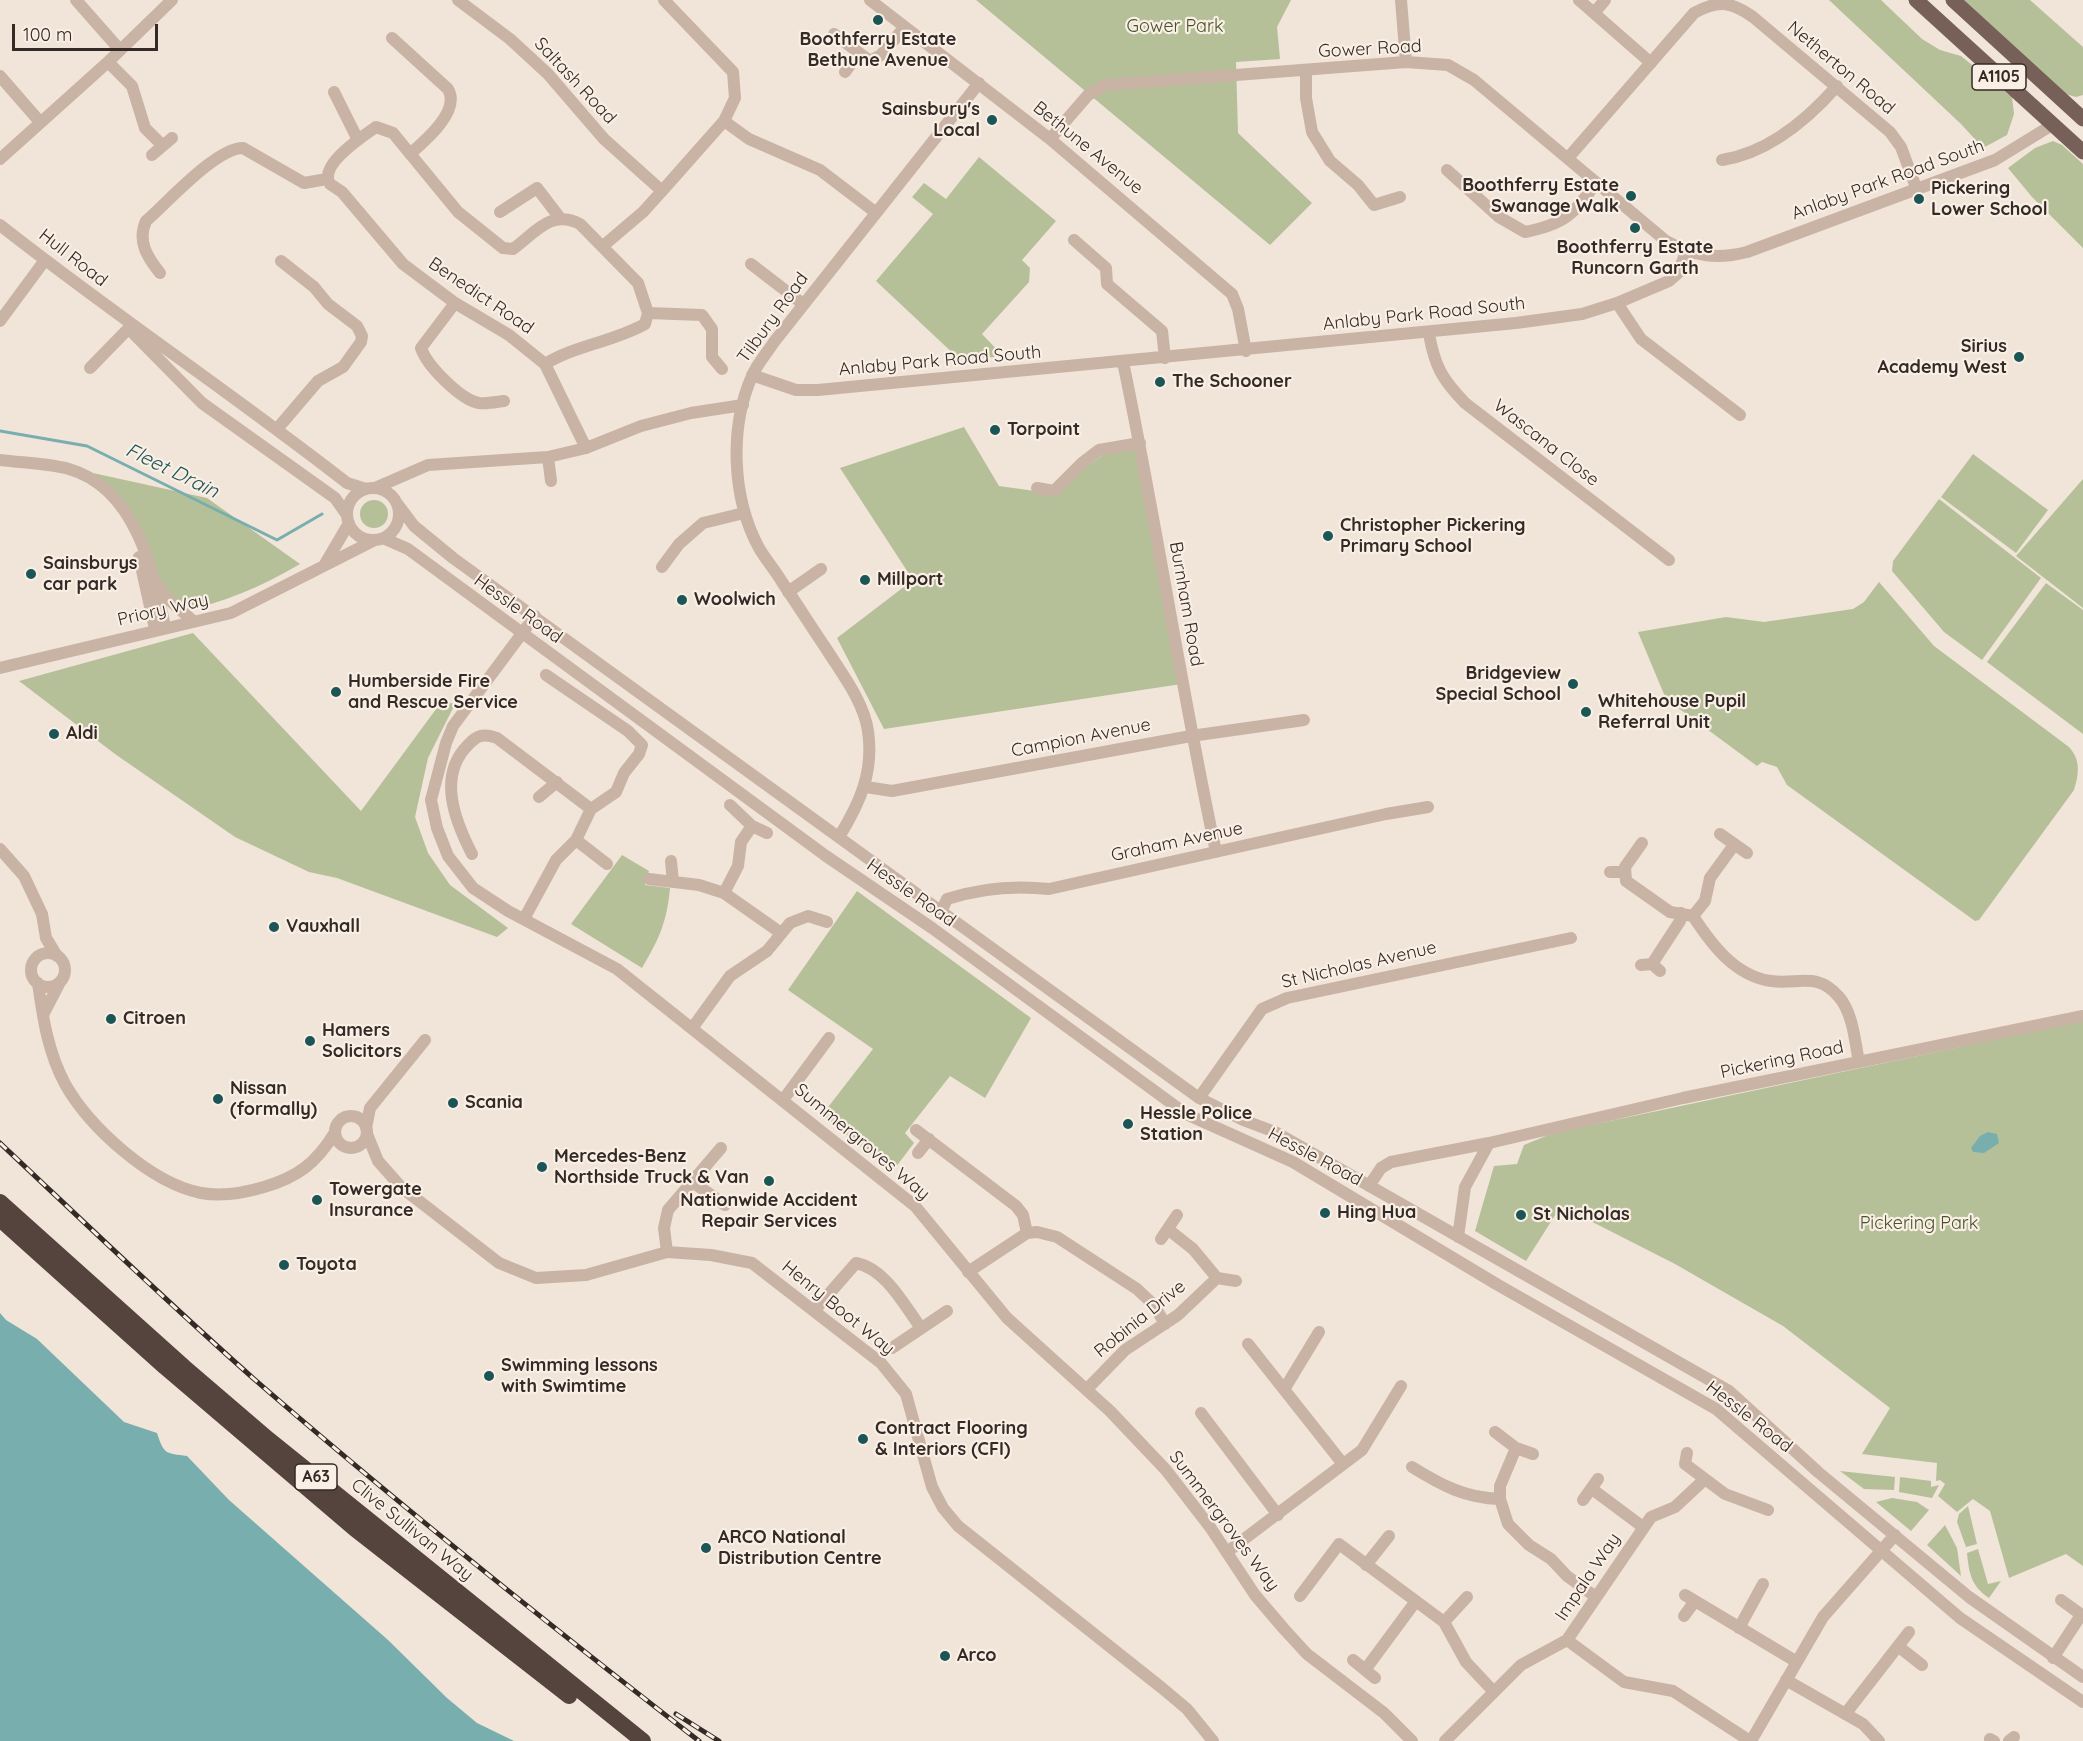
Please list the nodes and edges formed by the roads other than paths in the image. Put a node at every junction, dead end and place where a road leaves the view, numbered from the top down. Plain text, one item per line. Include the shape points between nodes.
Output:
1 (76, 0) edge
2 (172, 0) edge
3 (458, 0) edge
4 (664, 0) edge
5 (870, 0) edge
6 (1401, 0) edge
7 (1579, 0) edge
8 (1605, 0) edge
9 (1917, 0) edge
10 (1953, 0) edge
11 (1594, 13) junction
12 (904, 28) junction
13 (834, 34) dead end
14 (392, 38) dead end
15 (120, 50) junction
16 (858, 54) junction
17 (108, 62) junction
18 (1406, 62) junction
19 (1651, 63) junction
20 (1306, 71) junction
21 (845, 72) dead end
22 (0, 76) edge
23 (979, 83) junction
24 (1837, 86) junction
25 (334, 92) dead end
26 (2081, 115) edge
27 (724, 121) junction
28 (40, 122) junction
29 (2052, 125) junction
30 (1050, 139) junction
31 (358, 140) junction
32 (2083, 152) edge
33 (410, 154) junction
34 (152, 155) dead end
35 (1568, 158) junction
36 (0, 159) edge
37 (1722, 160) dead end
38 (1447, 170) dead end
39 (327, 180) junction
40 (1596, 183) junction
41 (1917, 189) junction
42 (662, 191) junction
43 (1400, 197) dead end
44 (500, 212) dead end
45 (875, 212) junction
46 (560, 218) junction
47 (0, 225) edge
48 (1074, 240) dead end
49 (603, 246) junction
50 (1686, 252) junction
51 (45, 260) junction
52 (281, 261) dead end
53 (751, 264) dead end
54 (160, 273) dead end
55 (455, 303) junction
56 (1617, 303) junction
57 (803, 304) junction
58 (648, 313) junction
59 (0, 321) edge
60 (126, 324) junction
61 (1429, 334) junction
62 (1246, 351) junction
63 (1165, 358) junction
64 (1123, 362) junction
65 (545, 364) junction
66 (90, 368) dead end
67 (722, 369) dead end
68 (752, 375) junction
69 (504, 402) dead end
70 (743, 405) junction
71 (1740, 415) dead end
72 (277, 429) junction
73 (1140, 443) junction
74 (586, 448) junction
75 (548, 457) junction
76 (0, 460) edge
77 (407, 474) junction
78 (551, 481) dead end
79 (1037, 488) dead end
80 (370, 489) junction
81 (395, 501) junction
82 (744, 513) junction
83 (348, 519) junction
84 (137, 537) junction
85 (379, 539) junction
86 (1669, 560) dead end
87 (325, 564) junction
88 (662, 567) dead end
89 (821, 569) dead end
90 (153, 577) junction
91 (788, 592) junction
92 (535, 616) junction
93 (193, 621) junction
94 (160, 628) junction
95 (522, 632) junction
96 (0, 668) edge
97 (546, 675) dead end
98 (1304, 720) dead end
99 (1191, 736) junction
100 (557, 782) junction
101 (866, 787) junction
102 (539, 797) dead end
103 (730, 805) dead end
104 (1428, 807) dead end
105 (591, 809) junction
106 (752, 826) junction
107 (767, 833) dead end
108 (1720, 834) dead end
109 (839, 837) junction
110 (576, 840) junction
111 (1642, 843) dead end
112 (1734, 845) junction
113 (0, 849) edge
114 (1216, 852) junction
115 (1747, 853) dead end
116 (472, 854) dead end
117 (671, 861) dead end
118 (607, 864) dead end
119 (1610, 872) dead end
120 (1625, 873) junction
121 (649, 879) dead end
122 (673, 882) junction
123 (723, 893) junction
124 (940, 912) junction
125 (1687, 915) junction
126 (524, 919) junction
127 (827, 922) dead end
128 (781, 933) junction
129 (46, 938) junction
130 (1571, 938) dead end
131 (57, 956) junction
132 (36, 959) junction
133 (1651, 966) dead end
134 (38, 983) junction
135 (59, 984) junction
136 (43, 1016) junction
137 (2083, 1016) edge
138 (693, 1027) junction
139 (829, 1038) dead end
140 (425, 1040) dead end
141 (1859, 1062) junction
142 (1199, 1098) junction
143 (783, 1100) junction
144 (370, 1108) junction
145 (350, 1116) junction
146 (916, 1130) dead end
147 (367, 1131) junction
148 (334, 1134) junction
149 (929, 1139) junction
150 (1489, 1143) junction
151 (351, 1148) junction
152 (720, 1148) dead end
153 (918, 1154) dead end
154 (320, 1156) junction
155 (378, 1161) junction
156 (694, 1183) junction
157 (1369, 1186) junction
158 (0, 1188) edge
159 (0, 1202) edge
160 (725, 1205) dead end
161 (1177, 1215) dead end
162 (0, 1219) edge
163 (0, 1228) edge
164 (1027, 1233) junction
165 (1458, 1237) junction
166 (667, 1252) junction
167 (968, 1272) junction
168 (1217, 1278) junction
169 (1236, 1281) dead end
170 (814, 1311) junction
171 (947, 1311) dead end
172 (1165, 1324) junction
173 (921, 1328) junction
174 (127, 1332) junction
175 (1319, 1332) dead end
176 (1248, 1344) dead end
177 (892, 1348) dead end
178 (184, 1367) junction
179 (1401, 1386) dead end
180 (1285, 1388) junction
181 (1087, 1389) junction
182 (1201, 1413) dead end
183 (1495, 1432) dead end
184 (1516, 1448) junction
185 (1687, 1453) dead end
186 (1533, 1454) dead end
187 (1343, 1464) junction
188 (1412, 1467) dead end
189 (1818, 1472) junction
190 (1706, 1479) junction
191 (1806, 1485) junction
192 (1500, 1499) junction
193 (1583, 1500) dead end
194 (1770, 1512) dead end
195 (1278, 1515) junction
196 (1643, 1527) junction
197 (1894, 1535) junction
198 (1389, 1536) dead end
199 (1882, 1549) junction
200 (1227, 1552) junction
201 (1366, 1565) junction
202 (1762, 1584) dead end
203 (1300, 1596) dead end
204 (1467, 1597) dead end
205 (1596, 1597) junction
206 (2061, 1600) dead end
207 (1416, 1601) junction
208 (1684, 1616) dead end
209 (2082, 1616) edge
210 (1444, 1622) junction
211 (1739, 1628) junction
212 (1910, 1632) dead end
213 (1568, 1640) junction
214 (1899, 1647) junction
215 (2053, 1658) junction
216 (1353, 1660) dead end
217 (1797, 1662) junction
218 (1922, 1665) dead end
219 (1365, 1670) junction
220 (2083, 1677) edge
221 (1376, 1678) dead end
222 (1786, 1680) junction
223 (1494, 1692) junction
224 (2083, 1702) edge
225 (1846, 1713) junction
226 (627, 1741) edge
227 (643, 1741) edge
228 (1213, 1741) edge
229 (1412, 1741) edge
230 (1445, 1741) edge
231 (1750, 1741) edge
232 (1879, 1741) edge

1 - 15 street
2 - 15 street
3 - 42 street, Saltash Road via 548,74 604,139
4 - 27 street via 734,72 735,98
5 - 12 street, Bethune Avenue
6 - 18 street
7 - 11 street
8 - 11 street
9 - 29 main road, A1105
10 - 26 main road, A1105
11 - 19 street
12 - 16 street via 881,55 870,61
12 - 23 street, Bethune Avenue
13 - 16 street
14 - 33 street via 453,96 452,104 428,139
15 - 17 street
16 - 21 street
17 - 28 street
17 - 34 street via 132,86 145,128 167,141
18 - 20 street, Gower Road
18 - 35 street, Gower Road via 1448,65 1474,80
19 - 24 street, Netherton Road via 1694,13 1704,6 1725,2 1753,17
19 - 35 street, Netherton Road
20 - 30 street, Gower Road via 1106,85 1088,95
20 - 43 street via 1312,132 1330,160 1374,205
22 - 28 street
23 - 30 street, Bethune Avenue
23 - 45 street, Tilbury Road
24 - 37 street via 1799,125 1738,158
24 - 41 street, Netherton Road via 1890,132 1901,147
25 - 31 street
27 - 42 street
27 - 45 street via 749,139 820,170
28 - 36 street
29 - 32 main road, A1105
29 - 41 street, Anlaby Park Road South via 1995,160
30 - 62 street, Bethune Avenue via 1232,294
31 - 33 street via 376,127 385,128
31 - 39 street via 336,158
33 - 46 street via 458,212 503,248 513,249 554,218
35 - 40 street, Gower Road
38 - 40 street via 1499,217 1525,232 1552,227 1576,211
39 - 54 street via 304,183 243,148 232,148 146,221 141,231 143,246
39 - 55 street, Benedict Road via 342,192 403,264
40 - 50 street, Gower Road via 1666,241
41 - 50 street, Anlaby Park Road South via 1747,252 1725,257
42 - 49 street via 644,212
44 - 46 street via 537,188
45 - 57 street, Tilbury Road
46 - 49 street via 580,224
47 - 51 street, Hull Road
48 - 63 street via 1106,268 1107,284 1162,331
49 - 58 street via 638,282
50 - 56 street, Anlaby Park Road South via 1678,273 1670,280
51 - 59 street
51 - 60 street, Hull Road
52 - 72 street via 357,326 362,336 343,367 318,381
53 - 57 street
55 - 65 street, Benedict Road via 509,334
55 - 69 street via 421,348 425,360 478,403
56 - 61 street, Anlaby Park Road South via 1582,314
56 - 71 street via 1641,339
57 - 68 street, Tilbury Road
58 - 65 street via 645,324 634,330 585,345
58 - 67 street via 702,315 712,329 712,357
60 - 66 street
60 - 72 street via 180,356
60 - 83 street via 202,403 335,498
61 - 62 street, Anlaby Park Road South
61 - 86 street, Wascana Close via 1434,363 1443,380 1465,403
62 - 63 street, Anlaby Park Road South
63 - 64 street, Anlaby Park Road South
64 - 68 street, Anlaby Park Road South via 818,390 796,390
64 - 73 street, Burnham Road
65 - 74 street, Benedict Road
68 - 70 street, Tilbury Road
70 - 74 street via 641,426
70 - 82 street, Tilbury Road via 737,459
72 - 80 street via 347,483
73 - 79 street via 1099,450 1054,491
73 - 99 street, Burnham Road
74 - 75 street
75 - 77 street via 428,465
75 - 78 street
76 - 84 street via 70,469 97,482 120,504
77 - 80 street
77 - 81 street
80 - 81 street via 389,494
80 - 83 street via 352,499
81 - 85 street via 399,510 396,527
81 - 92 street, Hessle Road via 414,526
82 - 88 street via 703,523 679,544
82 - 91 street, Tilbury Road via 758,546
83 - 85 street via 359,536
83 - 87 street
84 - 90 street
84 - 94 street
85 - 87 street, Priory Way
85 - 95 street, Hessle Road via 408,549
87 - 93 street, Priory Way via 231,613
89 - 91 street
90 - 93 street via 166,597
90 - 94 street
91 - 101 street, Tilbury Road via 864,713 870,763
92 - 95 street, Summergroves Way
92 - 109 street, Hessle Road
93 - 94 street, Priory Way
94 - 96 street, Priory Way
95 - 126 street, Summergroves Way via 453,726 432,800 448,856 473,888
95 - 191 street, Hessle Road via 1186,1114 1293,1162 1716,1409
97 - 105 street via 566,696 628,730 642,745 616,792
98 - 99 street, Campion Avenue
99 - 101 street, Campion Avenue via 892,791
99 - 114 street, Burnham Road
100 - 102 street
100 - 105 street
100 - 116 street via 497,738 488,734 475,738 465,748 450,783 453,807
101 - 109 street, Tilbury Road
103 - 106 street
104 - 114 street, Graham Avenue
105 - 110 street
106 - 107 street
106 - 123 street via 741,842 738,866
108 - 112 street
109 - 124 street, Hessle Road
110 - 118 street
110 - 126 street via 556,860
111 - 120 street via 1624,867
112 - 115 street
112 - 125 street via 1710,878 1705,901
113 - 129 street via 24,876 42,914
114 - 124 street, Graham Avenue via 1049,889 1017,885 971,891 947,899
117 - 122 street
119 - 120 street
120 - 125 street via 1626,881 1670,912
121 - 122 street
122 - 123 street
123 - 128 street
124 - 142 street, Hessle Road
125 - 133 street
125 - 141 street via 1740,970 1772,981 1807,978 1828,987 1848,1013
126 - 138 street, Summergroves Way via 617,969
127 - 128 street via 808,916 798,918
128 - 138 street via 767,951 730,976
129 - 131 street
129 - 132 street
130 - 142 street, St Nicholas Avenue via 1287,998 1262,1009
131 - 132 street via 46,954
131 - 135 street via 65,969
132 - 134 street via 32,974
134 - 135 street via 48,987
134 - 136 street
135 - 136 street
136 - 154 street via 50,1053 66,1086 89,1118 162,1179 201,1192 228,1195 285,1181
137 - 141 street, Pickering Road
138 - 143 street, Summergroves Way
139 - 143 street
140 - 144 street
141 - 150 street, Pickering Road
142 - 157 street, Hessle Road via 1275,1131
143 - 167 street, Summergroves Way via 915,1206
144 - 145 street
144 - 147 street
145 - 147 street via 361,1119
145 - 148 street via 337,1123
146 - 149 street
147 - 151 street via 363,1143
147 - 155 street
148 - 151 street via 339,1143
148 - 154 street
149 - 153 street
149 - 164 street via 1016,1206 1023,1215
150 - 157 street, Pickering Road via 1391,1162 1381,1168
150 - 165 street via 1465,1187
151 - 154 street
151 - 155 street
152 - 156 street
155 - 166 street, Henry Boot Way via 401,1187 472,1244 499,1263 536,1278 586,1275
156 - 160 street
156 - 166 street via 668,1210 664,1228
157 - 165 street, Hessle Road
158 - 178 highway
159 - 178 highway, Clive Sullivan Way / A63
161 - 168 street via 1165,1235 1193,1249
162 - 174 highway, Clive Sullivan Way / A63
163 - 174 highway
164 - 167 street
164 - 172 street via 1057,1237 1137,1289 1154,1305
165 - 189 street, Hessle Road via 1729,1391
166 - 170 street, Henry Boot Way via 752,1263
167 - 181 street, Summergroves Way via 1007,1318
168 - 169 street
168 - 172 street, Robinia Drive
170 - 173 street via 856,1263 867,1266 888,1282
170 - 228 street, Henry Boot Way via 881,1363 906,1394 932,1487 958,1526 1179,1702
171 - 173 street
172 - 181 street, Robinia Drive via 1125,1350
173 - 177 street
174 - 226 highway, Clive Sullivan Way / A63 via 355,1529
175 - 180 street
176 - 180 street
178 - 227 highway, Clive Sullivan Way / A63
179 - 187 street via 1362,1450
180 - 187 street
181 - 200 street, Summergroves Way via 1166,1470
182 - 195 street via 1211,1436
183 - 184 street
184 - 186 street
184 - 192 street via 1500,1486
185 - 190 street via 1685,1464
187 - 195 street
188 - 192 street via 1474,1498
189 - 191 street
189 - 197 street, Hessle Road
190 - 194 street via 1725,1494
190 - 196 street, Impala Way via 1675,1507 1651,1517
191 - 199 street, Hessle Road
192 - 205 street via 1508,1524
193 - 196 street via 1595,1484
195 - 200 street
196 - 205 street, Impala Way
197 - 199 street
197 - 215 street, Hessle Road via 1969,1597
198 - 201 street
199 - 217 street via 1823,1617
199 - 224 street, Hessle Road via 1960,1618
200 - 229 street, Summergroves Way via 1255,1595 1307,1654 1384,1713
201 - 203 street via 1339,1544
201 - 207 street
202 - 211 street
204 - 210 street
205 - 213 street, Impala Way
206 - 209 street
207 - 210 street
207 - 219 street
208 - 211 street via 1690,1598
209 - 215 street
210 - 223 street via 1466,1662
211 - 217 street
212 - 214 street
213 - 223 street, Impala Way via 1521,1665
213 - 231 street via 1624,1682 1673,1691
214 - 218 street
214 - 225 street
215 - 220 street, Hessle Road
216 - 219 street
217 - 222 street
219 - 221 street
222 - 225 street
222 - 231 street
223 - 230 street, Impala Way
225 - 232 street

